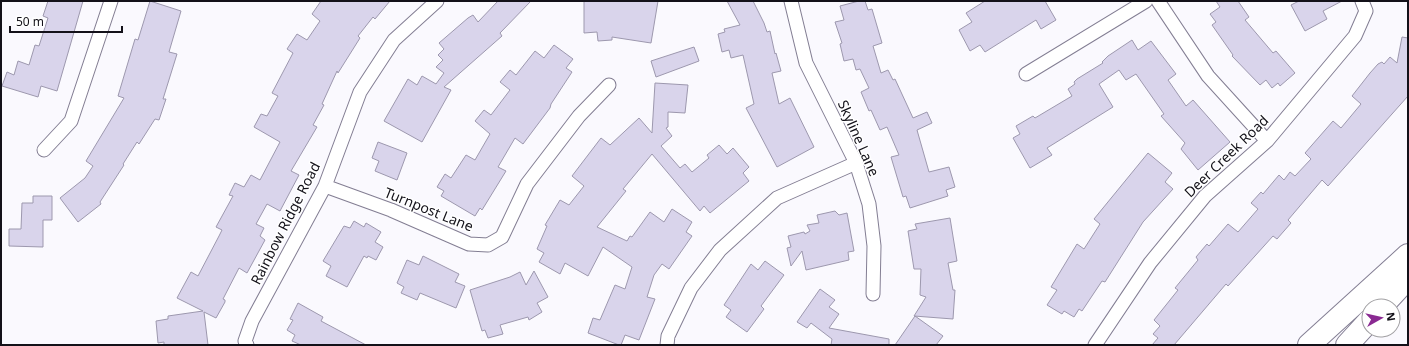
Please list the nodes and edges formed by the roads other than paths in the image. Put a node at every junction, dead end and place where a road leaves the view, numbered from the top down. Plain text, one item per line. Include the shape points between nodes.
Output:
1 (111, 1) edge
2 (437, 1) edge
3 (791, 1) edge
4 (1146, 1) edge
5 (1158, 1) edge
6 (1364, 6) edge
7 (1026, 74) dead end
8 (608, 85) dead end
9 (1267, 140) junction
10 (44, 150) dead end
11 (856, 163) junction
12 (325, 186) junction
13 (1408, 256) edge
14 (1408, 278) edge
15 (873, 294) dead end
16 (1389, 298) edge
17 (1361, 330) edge
18 (247, 345) edge
19 (667, 345) edge
20 (1095, 345) edge
21 (1309, 345) edge
22 (1347, 345) edge

1 - 10 street via 72,121
2 - 12 street, Rainbow Ridge Road via 394,40 360,92
3 - 11 street, Skyline Lane via 806,63
4 - 7 street
5 - 9 street via 1208,76
6 - 9 street, Deer Creek Road via 1355,36
8 - 12 street, Turnpost Lane via 579,116 527,184 502,237 488,245 469,244 391,210
9 - 20 street, Deer Creek Road via 1205,196 1150,263
11 - 15 street, Skyline Lane via 869,204 874,246
11 - 19 street via 777,198 720,250 691,288 668,336
12 - 18 street, Rainbow Ridge Road via 252,321 245,341
13 - 21 highway
14 - 16 highway
17 - 22 highway

